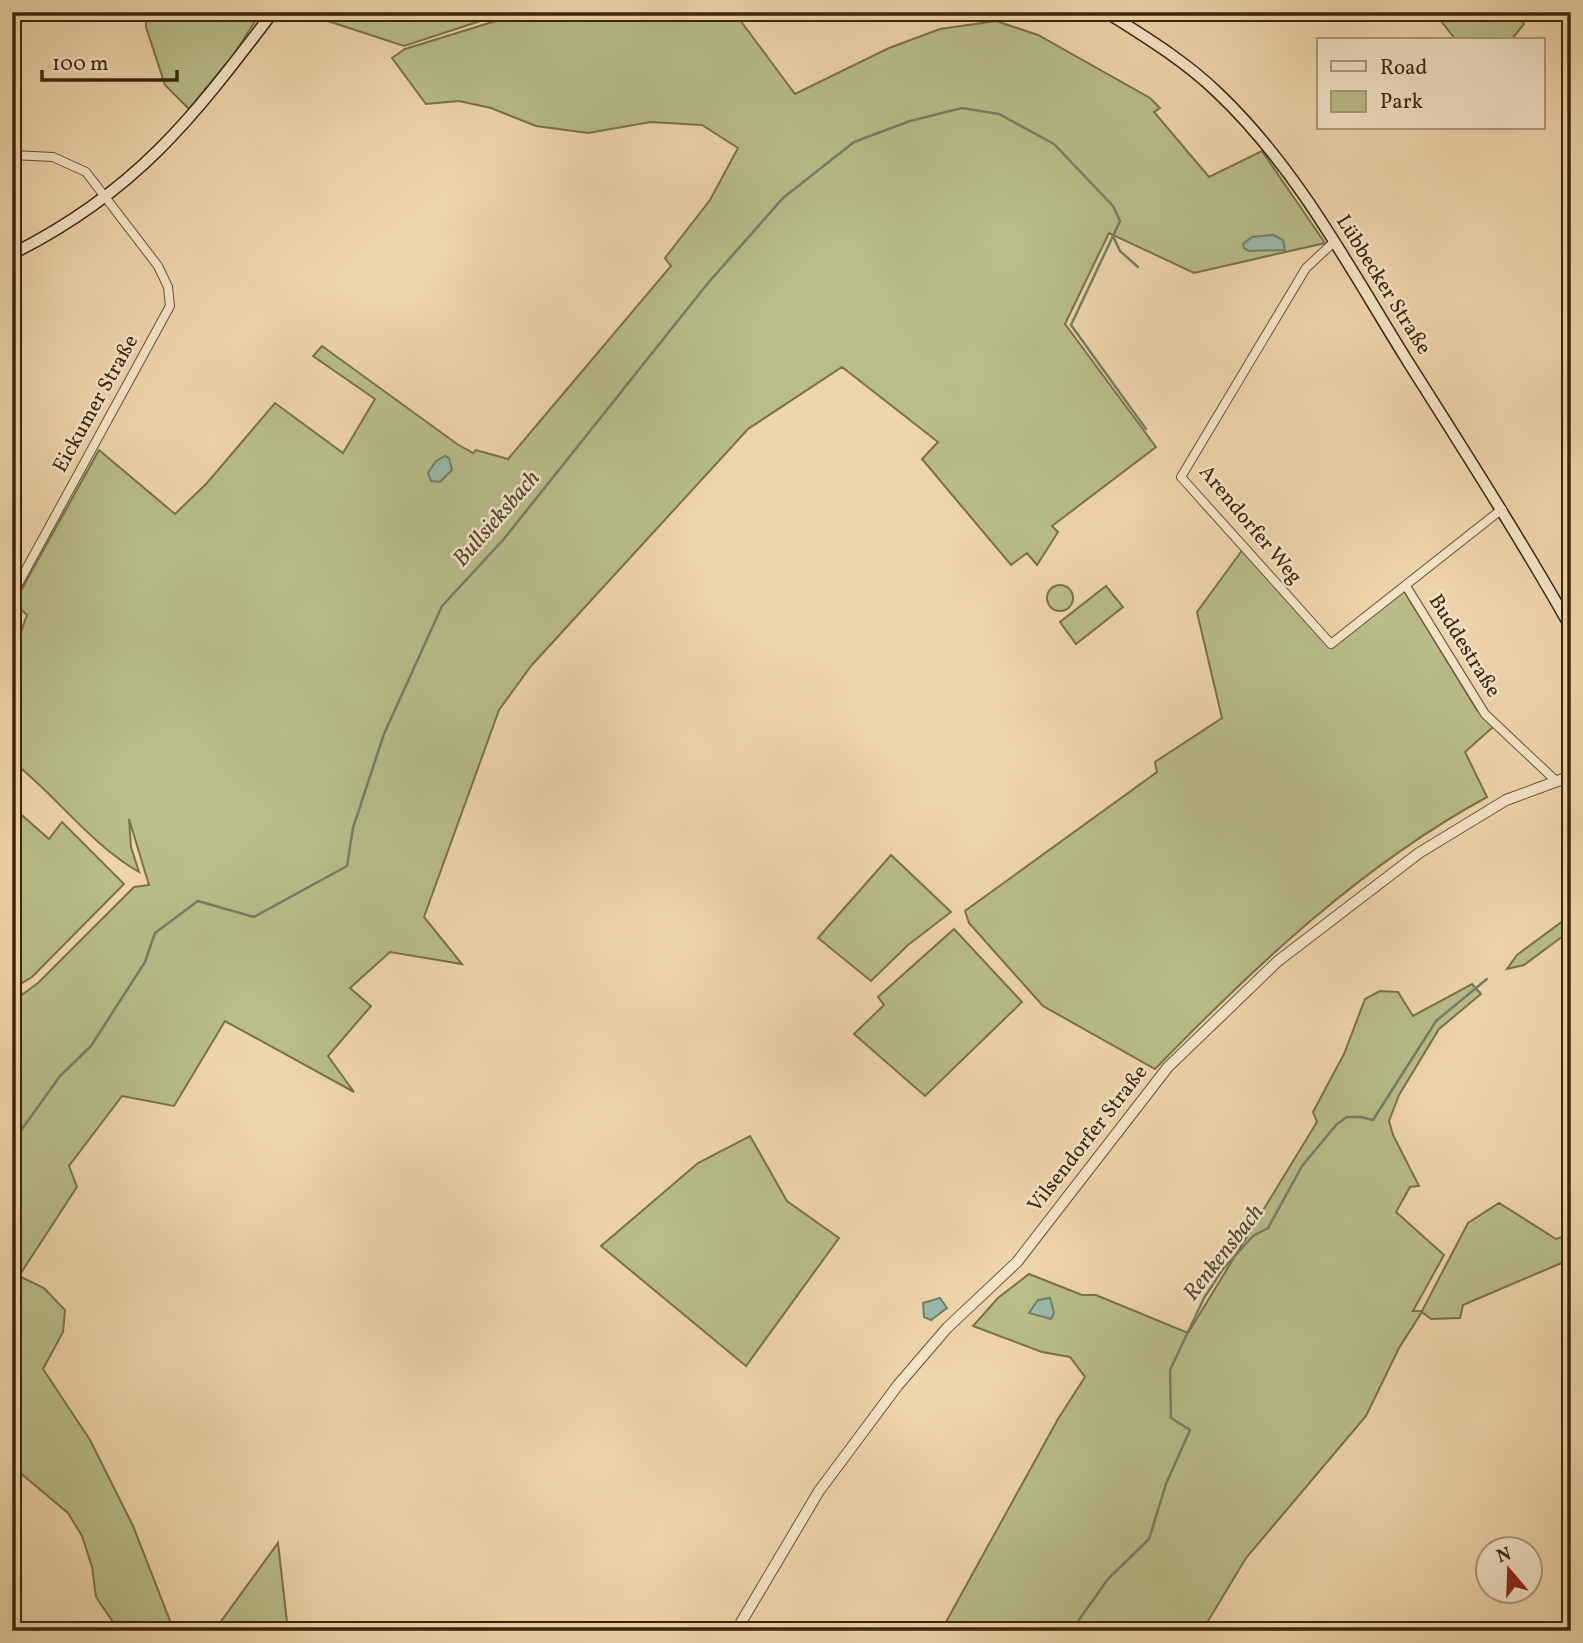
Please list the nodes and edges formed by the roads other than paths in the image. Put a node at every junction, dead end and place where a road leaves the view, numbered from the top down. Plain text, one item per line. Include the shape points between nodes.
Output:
1 (266, 12) edge
2 (273, 12) edge
3 (1106, 12) edge
4 (241, 54) junction
5 (12, 155) edge
6 (106, 197) junction
7 (1334, 242) junction
8 (12, 254) edge
9 (1502, 509) junction
10 (1406, 586) junction
11 (12, 595) edge
12 (1571, 628) edge
13 (1571, 776) edge
14 (1555, 780) junction
15 (736, 1631) edge

1 - 4 main road
2 - 4 main road
3 - 7 main road, Lübbecker Straße via 1169,52 1220,95 1262,139
4 - 6 main road via 190,120
5 - 6 street, Eickumer Straße via 69,162 86,172
6 - 8 main road
6 - 11 street, Eickumer Straße via 164,276 170,306
7 - 9 main road, Lübbecker Straße
7 - 10 street, Arendorfer Weg via 1306,268 1181,477 1331,644
9 - 10 street, Arendorfer Weg
9 - 12 main road, Lübbecker Straße
10 - 14 street, Buddestraße via 1480,707
13 - 14 street, Vilsendorfer Straße
14 - 15 street, Vilsendorfer Straße via 1462,825 1386,877 1251,984 1168,1067 1017,1262 947,1328 890,1395 819,1491

